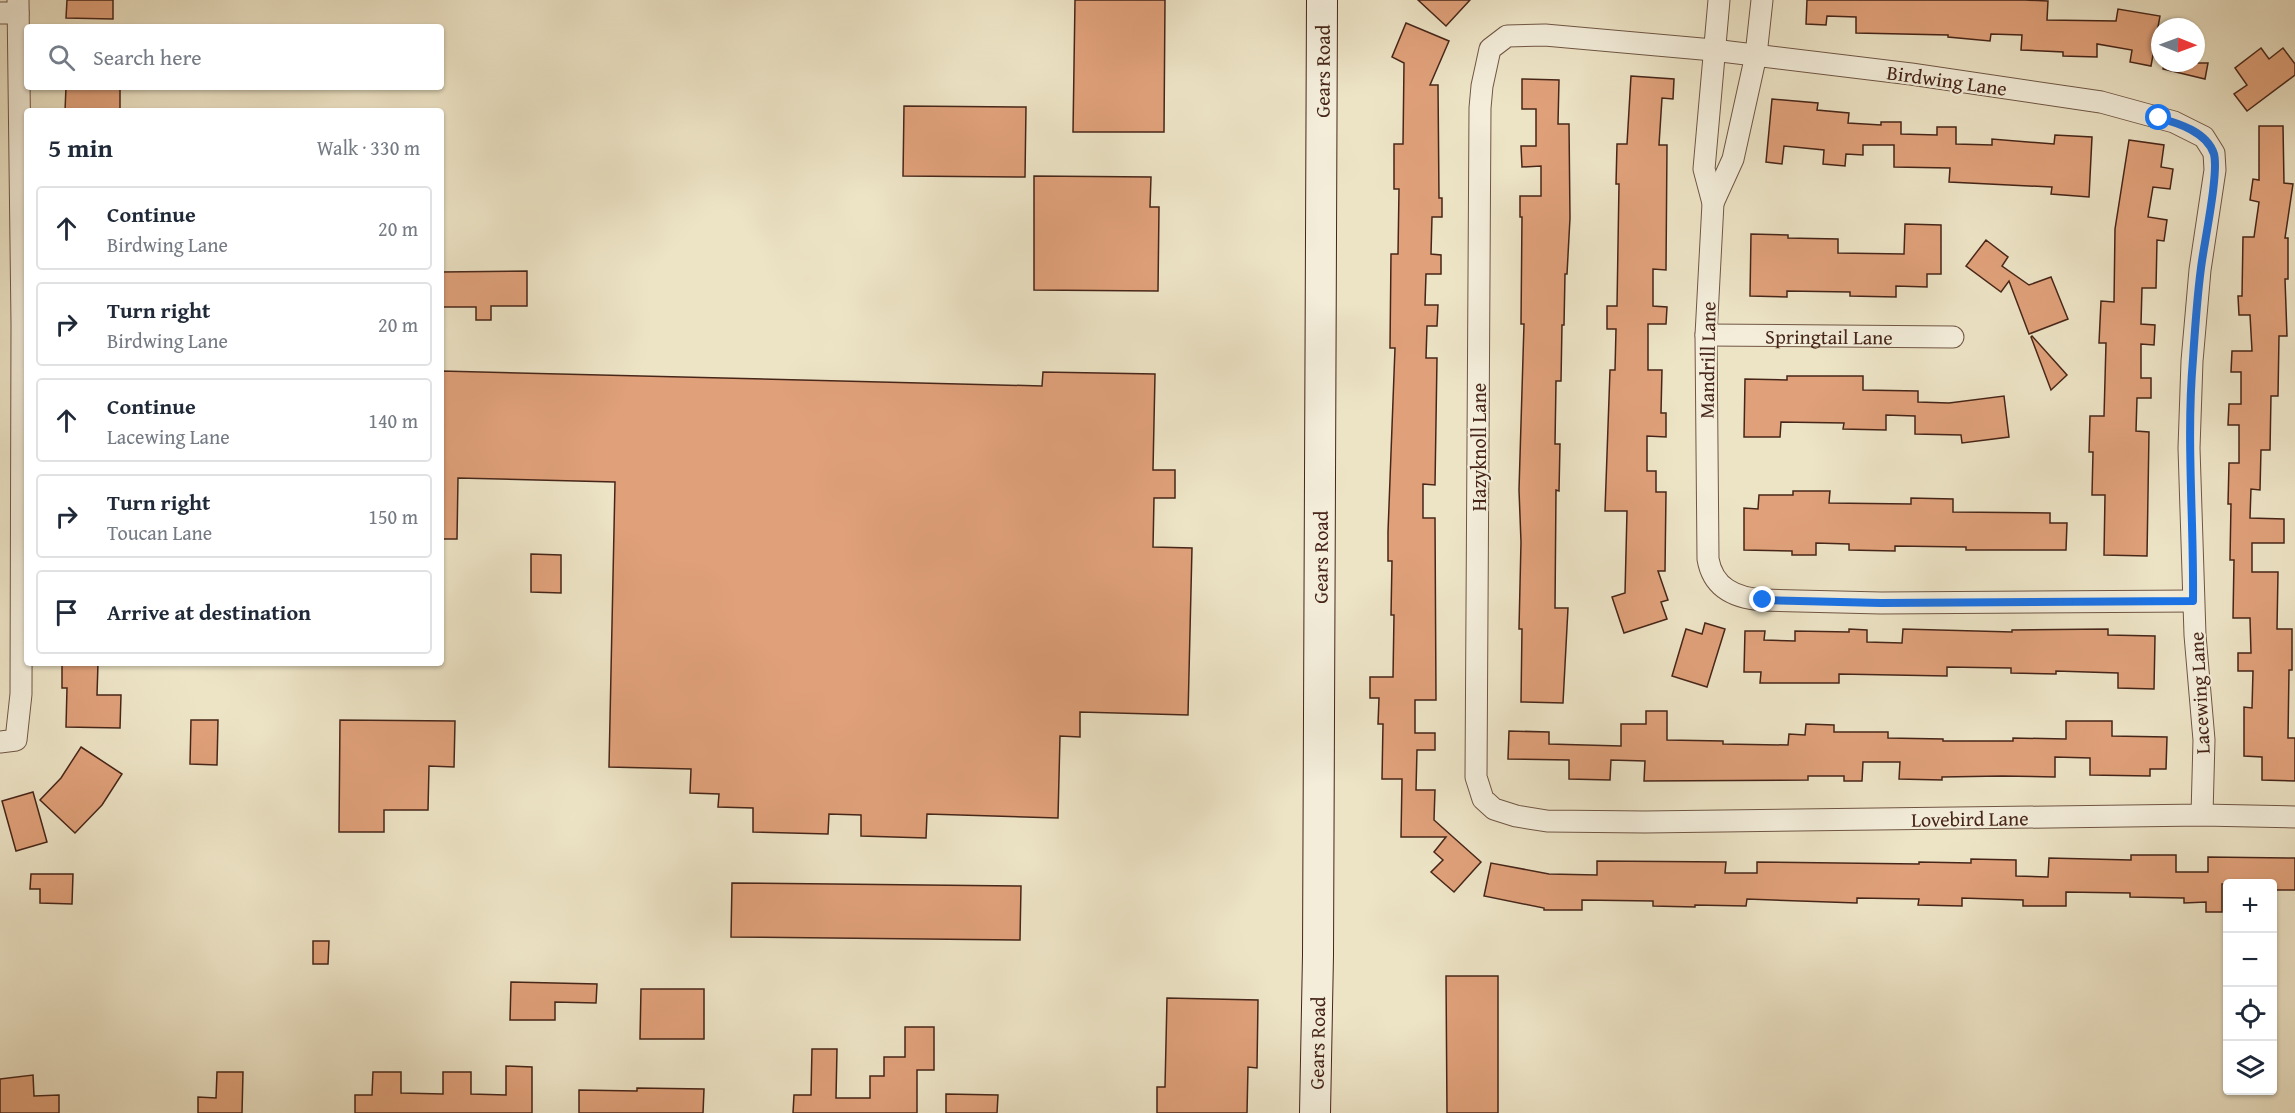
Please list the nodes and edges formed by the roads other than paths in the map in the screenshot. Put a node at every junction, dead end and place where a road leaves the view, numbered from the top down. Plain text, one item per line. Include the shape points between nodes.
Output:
1 (1322, 0) edge
2 (1719, 0) edge
3 (1762, 0) edge
4 (12, 9) edge
5 (1607, 41) joint
6 (1713, 50) junction
7 (1756, 56) junction
8 (1713, 203) junction
9 (2209, 213) joint
10 (1706, 335) junction
11 (1953, 337) dead end
12 (2193, 601) junction
13 (8, 741) edge
14 (2202, 815) junction
15 (2295, 818) edge
16 (1645, 822) joint
17 (1315, 1113) edge

1 - 17 main road, Gears Road
2 - 6 street, Mandrill Lane
3 - 7 street, Mandrill Lane
4 - 13 street via 22,324 21,694
5 - 6 street, Birdwing Lane
5 - 16 street, Hazyknoll Lane via 1507,36 1490,49 1482,86 1476,777 1483,799 1494,809 1516,816 1547,821
6 - 7 street, Birdwing Lane
6 - 8 street, Mandrill Lane via 1704,169
7 - 8 street, Mandrill Lane via 1733,159
7 - 9 street, Birdwing Lane via 2101,102 2174,122 2204,137 2214,153
8 - 10 street, Mandrill Lane
9 - 12 street, Lacewing Lane via 2192,372 2189,448
10 - 11 street, Springtail Lane
10 - 12 street, Mandrill Lane via 1708,559 1710,573 1721,587 1749,599 1881,603
12 - 14 street, Lacewing Lane via 2204,740
14 - 15 street, Lovebird Lane
14 - 16 street, Lovebird Lane

